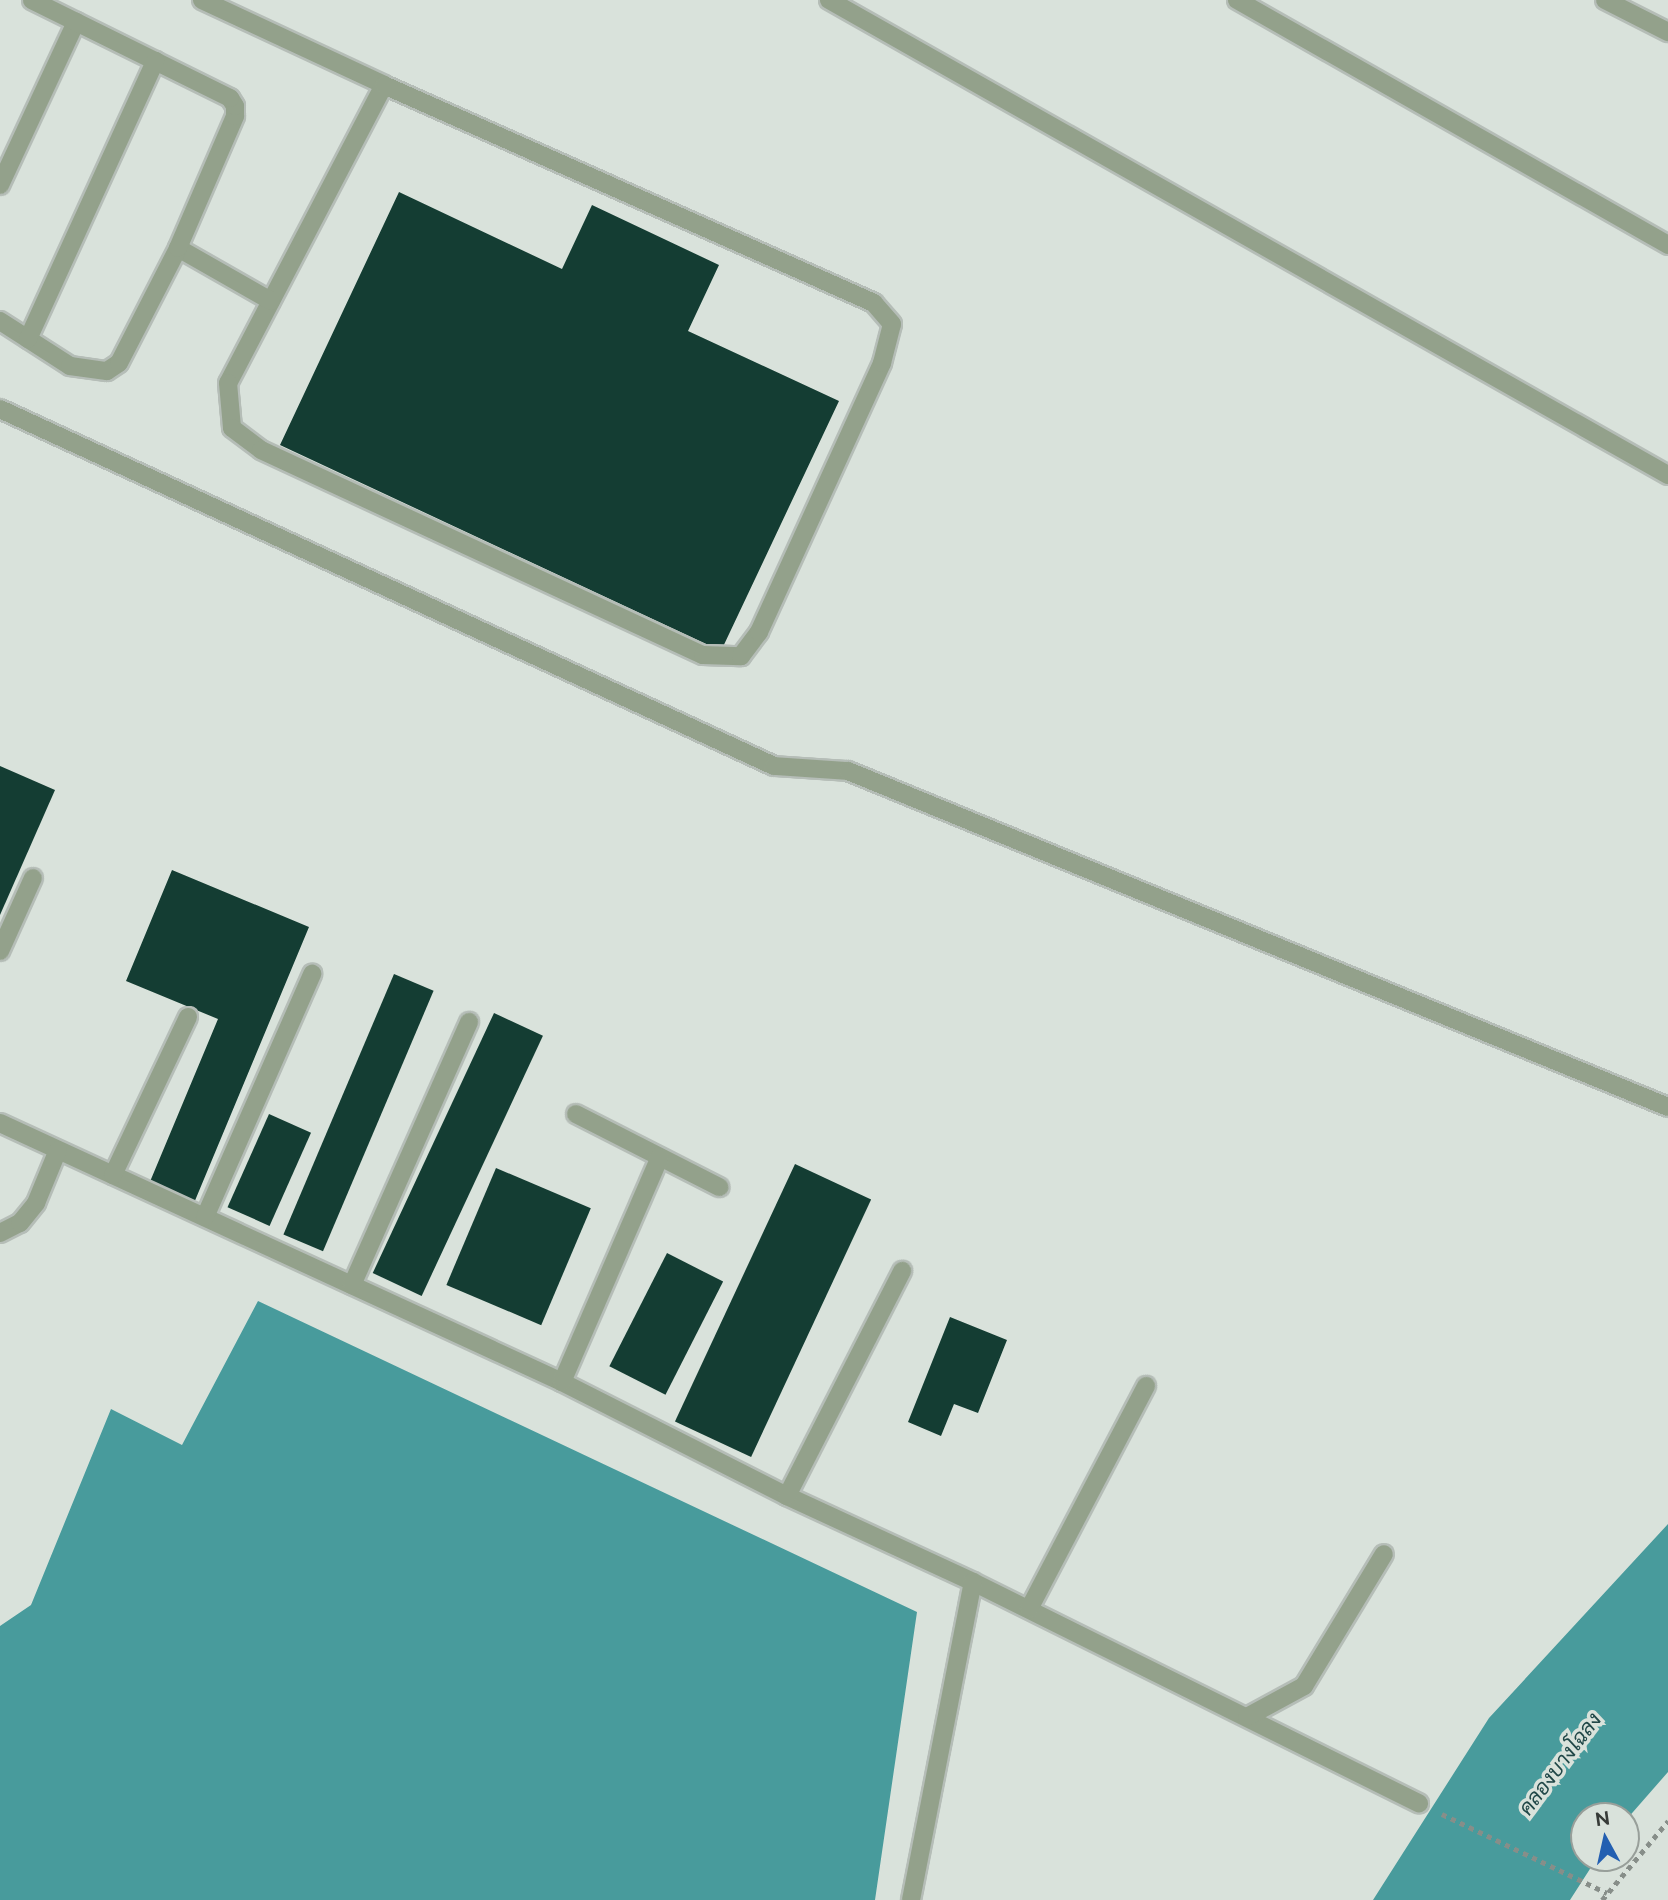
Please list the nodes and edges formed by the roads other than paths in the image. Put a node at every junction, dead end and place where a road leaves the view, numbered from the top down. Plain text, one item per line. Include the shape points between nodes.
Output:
1 (32, 0) edge
2 (202, 0) edge
3 (829, 0) edge
4 (1237, 0) edge
5 (1605, 0) edge
6 (76, 22) junction
7 (1668, 32) edge
8 (155, 61) junction
9 (384, 85) junction
10 (0, 185) edge
11 (1668, 245) edge
12 (178, 248) junction
13 (271, 301) junction
14 (0, 321) edge
15 (27, 339) junction
16 (0, 409) edge
17 (1668, 475) edge
18 (33, 878) dead end
19 (0, 951) edge
20 (312, 974) dead end
21 (188, 1017) dead end
22 (469, 1022) dead end
23 (1668, 1107) edge
24 (576, 1114) dead end
25 (0, 1123) edge
26 (58, 1150) junction
27 (660, 1157) junction
28 (113, 1175) junction
29 (719, 1187) dead end
30 (205, 1217) junction
31 (0, 1233) edge
32 (902, 1271) dead end
33 (352, 1285) junction
34 (562, 1382) junction
35 (1146, 1385) dead end
36 (787, 1496) junction
37 (1384, 1554) dead end
38 (973, 1582) junction
39 (1029, 1609) junction
40 (1247, 1717) junction
41 (1419, 1803) road end
42 (911, 1900) edge

1 - 6 lane
2 - 9 lane
3 - 17 lane
4 - 11 lane
5 - 7 lane
6 - 8 lane
6 - 10 lane
8 - 12 lane via 230,98 235,106 235,116
8 - 15 lane
9 - 13 lane
9 - 13 lane via 874,303 892,324 883,363 759,632 741,656 703,655 261,450 232,428 228,383
12 - 13 lane
12 - 15 lane via 119,363 107,371 70,366
14 - 15 lane
16 - 23 lane via 774,766 848,771
18 - 19 lane
20 - 30 lane
21 - 28 lane
22 - 33 lane
24 - 27 lane
25 - 26 lane
26 - 28 lane
26 - 31 lane via 36,1202 20,1223
27 - 29 lane
27 - 34 lane
28 - 30 lane
30 - 33 lane
32 - 36 lane
33 - 34 lane
34 - 36 lane
35 - 39 lane
36 - 38 lane
37 - 40 lane via 1304,1686
38 - 39 lane
38 - 42 lane
39 - 40 lane
40 - 41 lane

